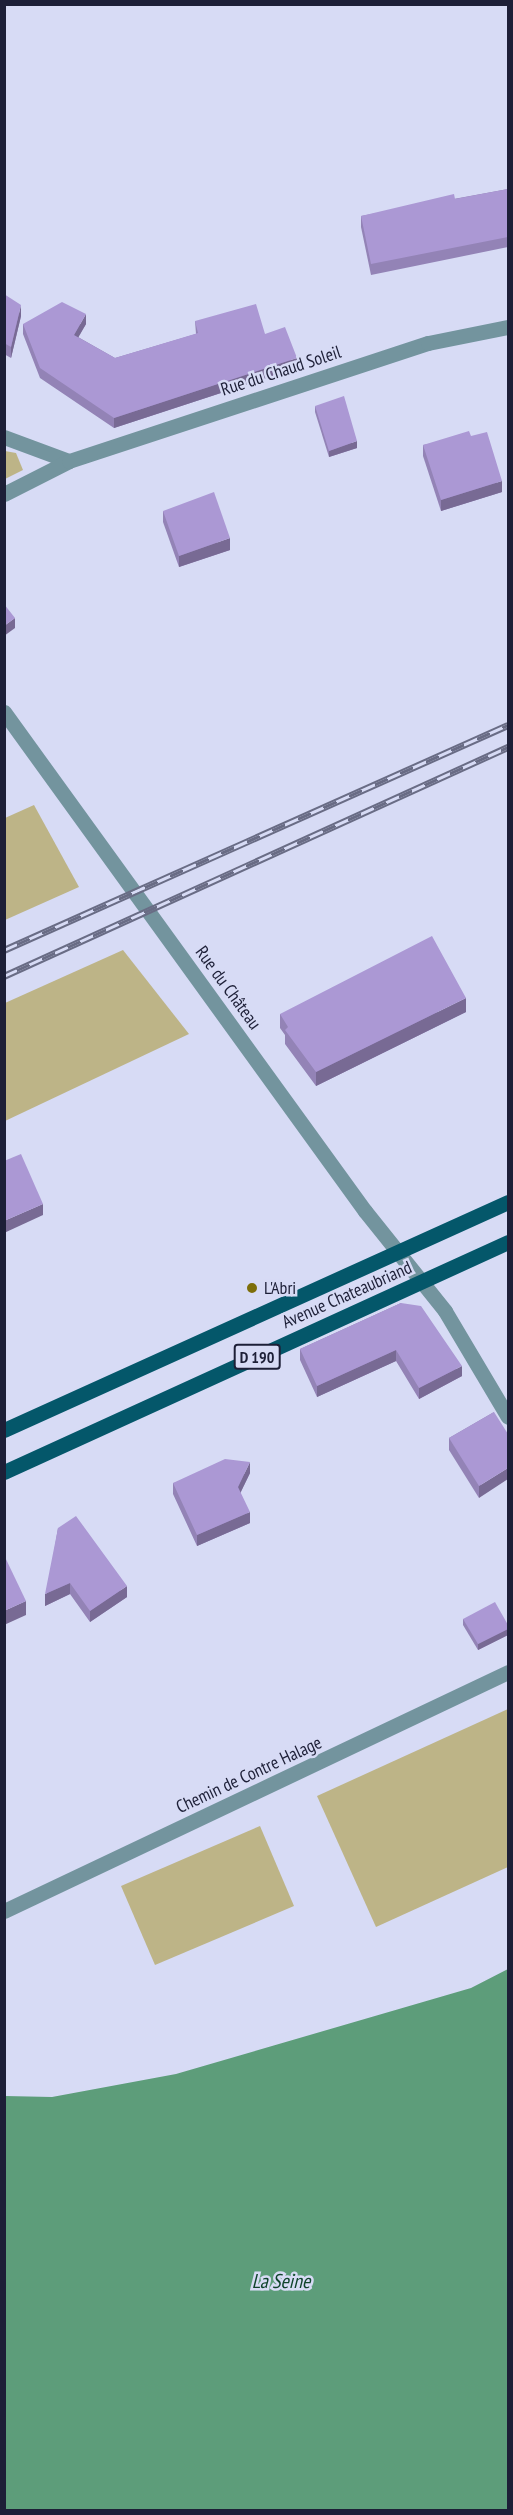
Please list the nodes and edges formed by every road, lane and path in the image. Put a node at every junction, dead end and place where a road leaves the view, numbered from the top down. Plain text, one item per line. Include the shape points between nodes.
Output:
1 (508, 327) edge
2 (4, 437) edge
3 (69, 461) junction
4 (4, 494) edge
5 (4, 712) edge
6 (508, 1202) edge
7 (508, 1242) edge
8 (399, 1251) junction
9 (424, 1282) junction
10 (508, 1417) edge
11 (4, 1430) edge
12 (4, 1472) edge
13 (508, 1672) edge
14 (4, 1911) edge

1 - 3 street, Rue du Chaud Soleil via 428,343
2 - 3 street
3 - 4 street, Rue du Chaud Soleil
5 - 8 street, Rue du Château via 364,1211
6 - 8 main road, Avenue Chateaubriand / D 190
7 - 9 main road, Avenue Chateaubriand / D 190
8 - 9 street, Rue du Château
8 - 11 main road, Avenue Chateaubriand / D 190
9 - 10 street, Rue du Château
9 - 12 main road, Avenue Chateaubriand / D 190
13 - 14 street, Chemin de Contre Halage

